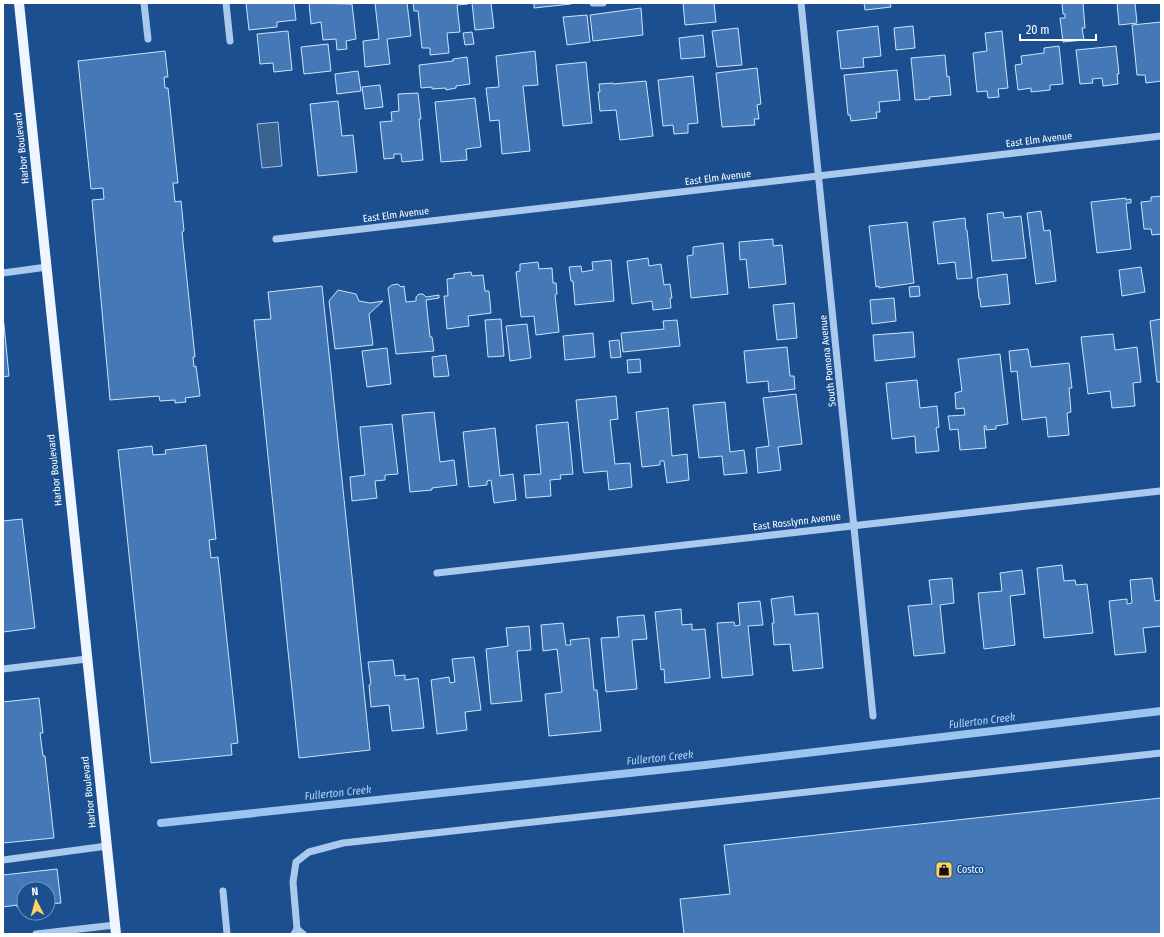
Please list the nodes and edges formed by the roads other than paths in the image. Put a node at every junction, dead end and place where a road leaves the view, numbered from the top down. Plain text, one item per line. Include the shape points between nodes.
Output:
1 (19, 3) edge
2 (144, 3) edge
3 (226, 3) edge
4 (593, 3) edge
5 (603, 3) edge
6 (801, 3) edge
7 (148, 39) dead end
8 (230, 41) dead end
9 (1161, 136) edge
10 (819, 176) junction
11 (276, 239) dead end
12 (47, 267) junction
13 (3, 273) edge
14 (1160, 491) dead end
15 (855, 526) junction
16 (437, 573) dead end
17 (87, 659) junction
18 (3, 669) edge
19 (873, 716) dead end
20 (1161, 753) edge
21 (107, 846) junction
22 (3, 860) edge
23 (223, 891) dead end
24 (116, 930) edge
25 (296, 931) edge
26 (36, 934) edge
27 (227, 934) edge
28 (303, 934) edge

1 - 12 main road, Harbor Boulevard
2 - 7 street
3 - 8 street
4 - 5 street
6 - 10 street, South Pomona Avenue
9 - 10 street, East Elm Avenue
10 - 11 street, East Elm Avenue
10 - 15 street, South Pomona Avenue
12 - 13 street
12 - 17 main road, Harbor Boulevard
14 - 15 street, East Rosslynn Avenue
15 - 16 street, East Rosslynn Avenue
15 - 19 street, South Pomona Avenue
17 - 18 street
17 - 21 main road, Harbor Boulevard
20 - 25 street via 343,843 308,852 296,862 293,882
21 - 22 street
21 - 24 main road, Harbor Boulevard
23 - 27 street
24 - 26 street
25 - 28 street

